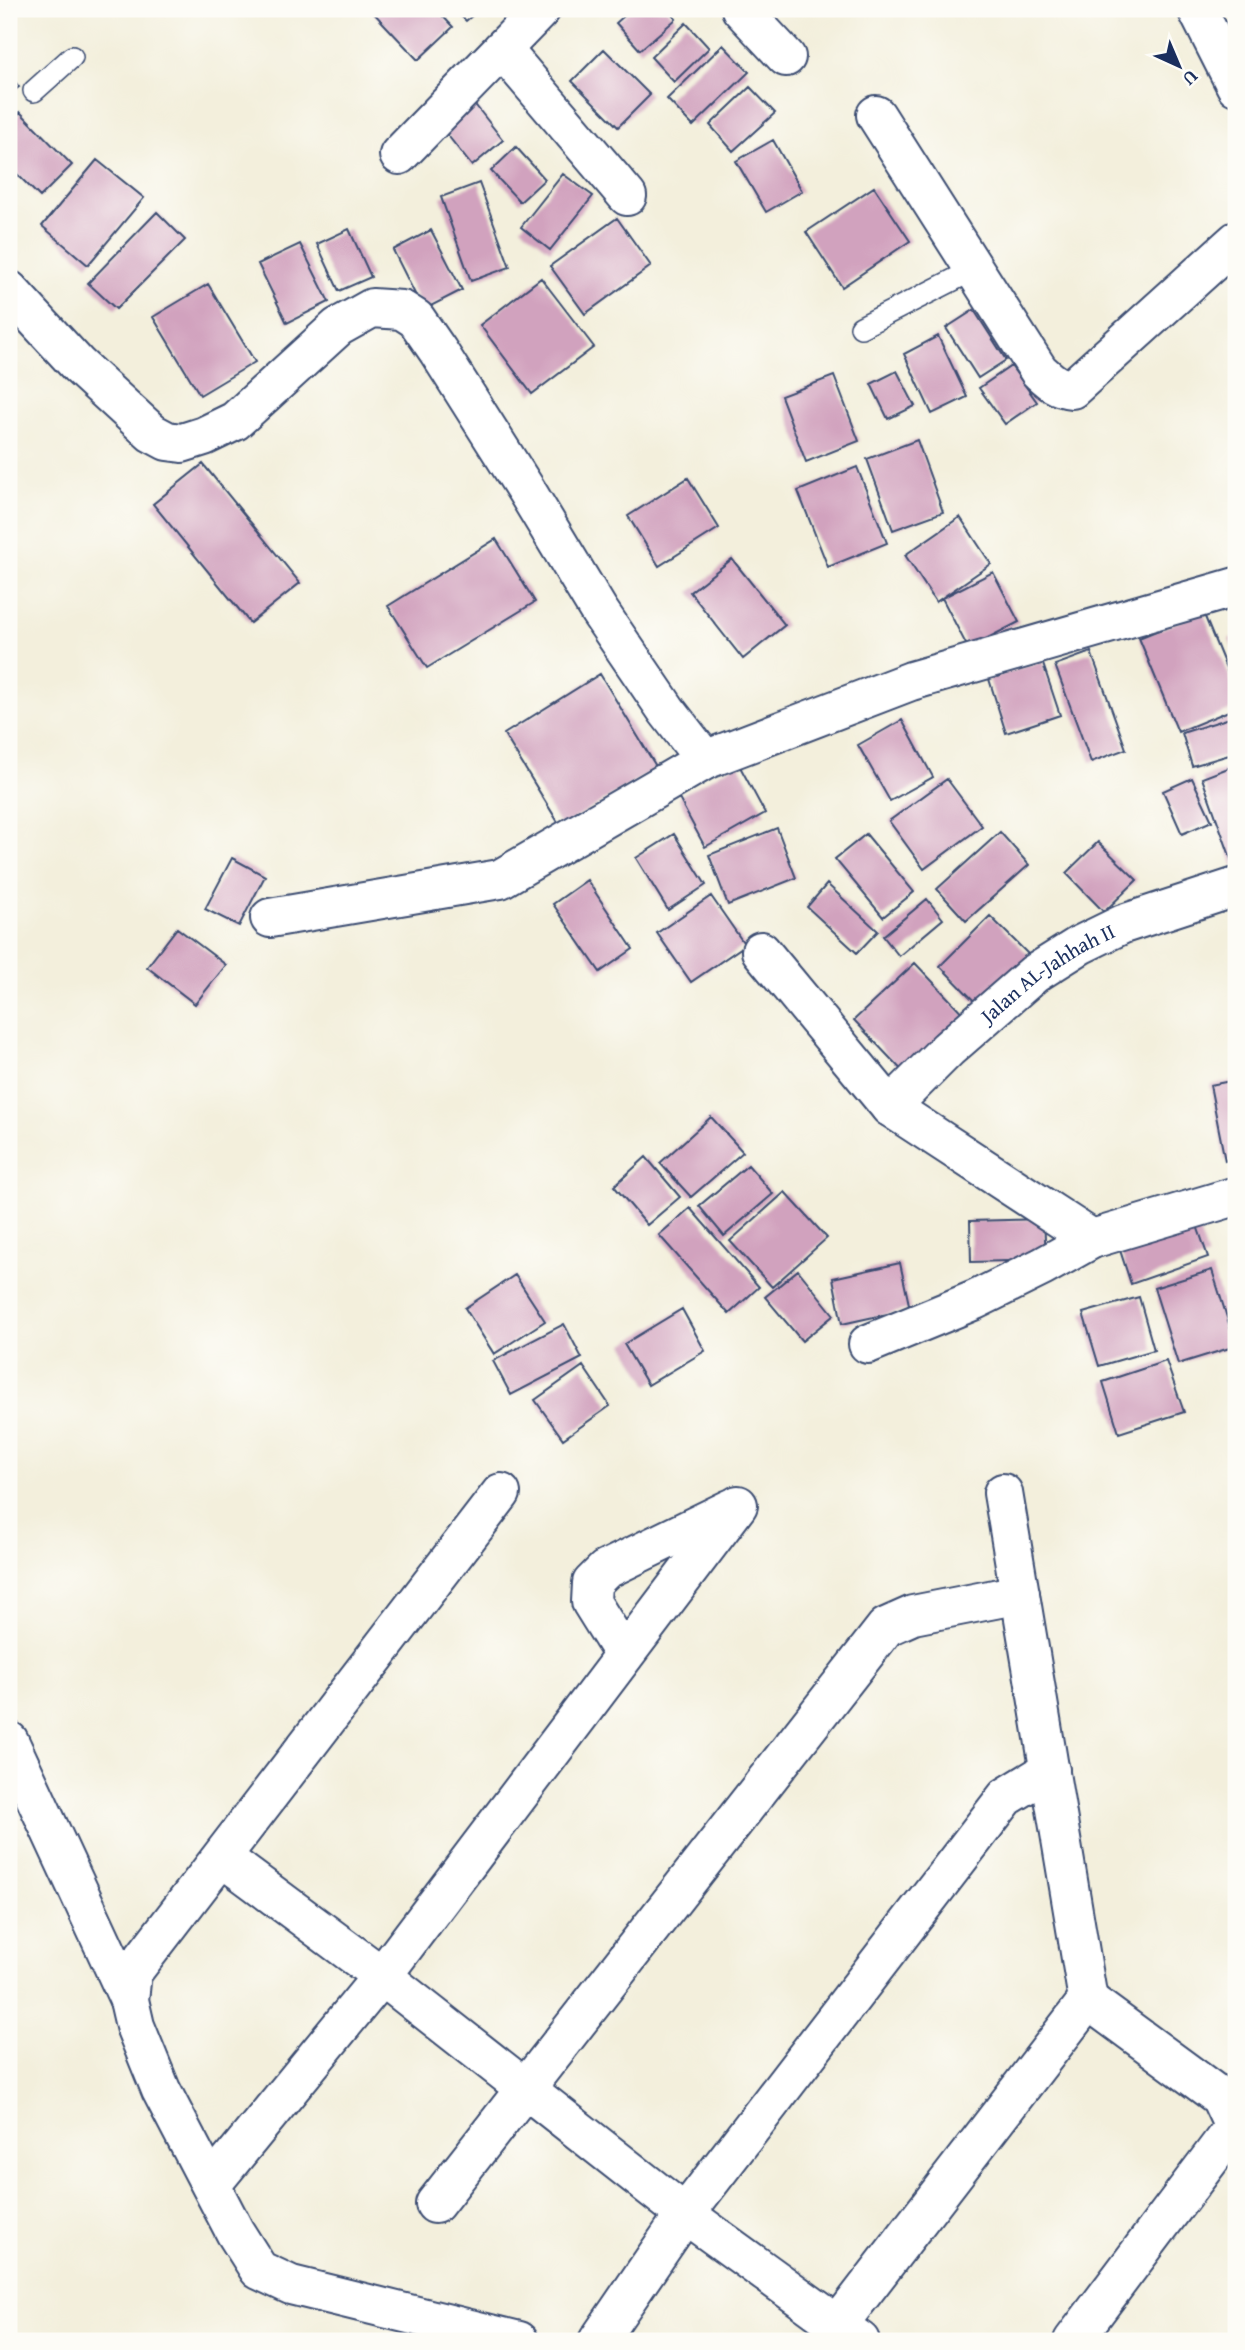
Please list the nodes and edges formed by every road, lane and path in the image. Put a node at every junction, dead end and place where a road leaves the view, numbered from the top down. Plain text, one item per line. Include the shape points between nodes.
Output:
1 (541, 9) edge
2 (741, 9) edge
3 (1197, 9) edge
4 (502, 48) junction
5 (72, 57) dead end
6 (786, 57) dead end
7 (1236, 86) edge
8 (34, 91) dead end
9 (876, 115) dead end
10 (399, 155) dead end
11 (627, 196) dead end
12 (1236, 241) edge
13 (975, 270) junction
14 (9, 290) edge
15 (861, 327) dead end
16 (1236, 587) edge
17 (705, 760) junction
18 (1236, 887) edge
19 (270, 918) dead end
20 (761, 951) dead end
21 (890, 1107) junction
22 (1236, 1196) edge
23 (1091, 1239) junction
24 (868, 1343) dead end
25 (501, 1493) dead end
26 (1003, 1493) dead end
27 (1020, 1594) junction
28 (624, 1656) dead end
29 (9, 1741) edge
30 (1050, 1770) junction
31 (223, 1858) junction
32 (382, 1976) junction
33 (129, 2000) junction
34 (1088, 2000) junction
35 (525, 2089) junction
36 (211, 2185) junction
37 (435, 2204) dead end
38 (685, 2214) junction
39 (849, 2333) edge
40 (519, 2341) edge
41 (598, 2341) edge
42 (1073, 2341) edge

1 - 4 street
2 - 6 street
3 - 7 street
4 - 10 street
4 - 11 street
5 - 8 lane
9 - 13 street
12 - 13 street via 1072,389 1055,386 1039,371
13 - 15 lane
14 - 17 street via 78,365 152,433 181,443 235,421 338,327 372,308 402,310 415,319 438,351 599,611
16 - 17 street via 911,681
17 - 19 street via 500,879
18 - 21 street, Jalan AL-Jahhah II via 1123,924 1068,952 1034,974 967,1032
20 - 21 street
21 - 23 street
22 - 23 street
23 - 24 street via 975,1300
25 - 31 street
26 - 27 street
27 - 30 street
27 - 35 street via 913,1615 886,1627
28 - 32 street
29 - 33 street
30 - 34 street
30 - 38 street via 1006,1797
31 - 32 street
31 - 33 street via 132,1973
32 - 35 street
32 - 36 street
33 - 36 street via 161,2090
34 - 39 street
34 - 42 street via 1220,2097 1234,2127
35 - 37 street
35 - 38 street
36 - 40 street via 259,2270 291,2286
38 - 39 street
38 - 41 street

